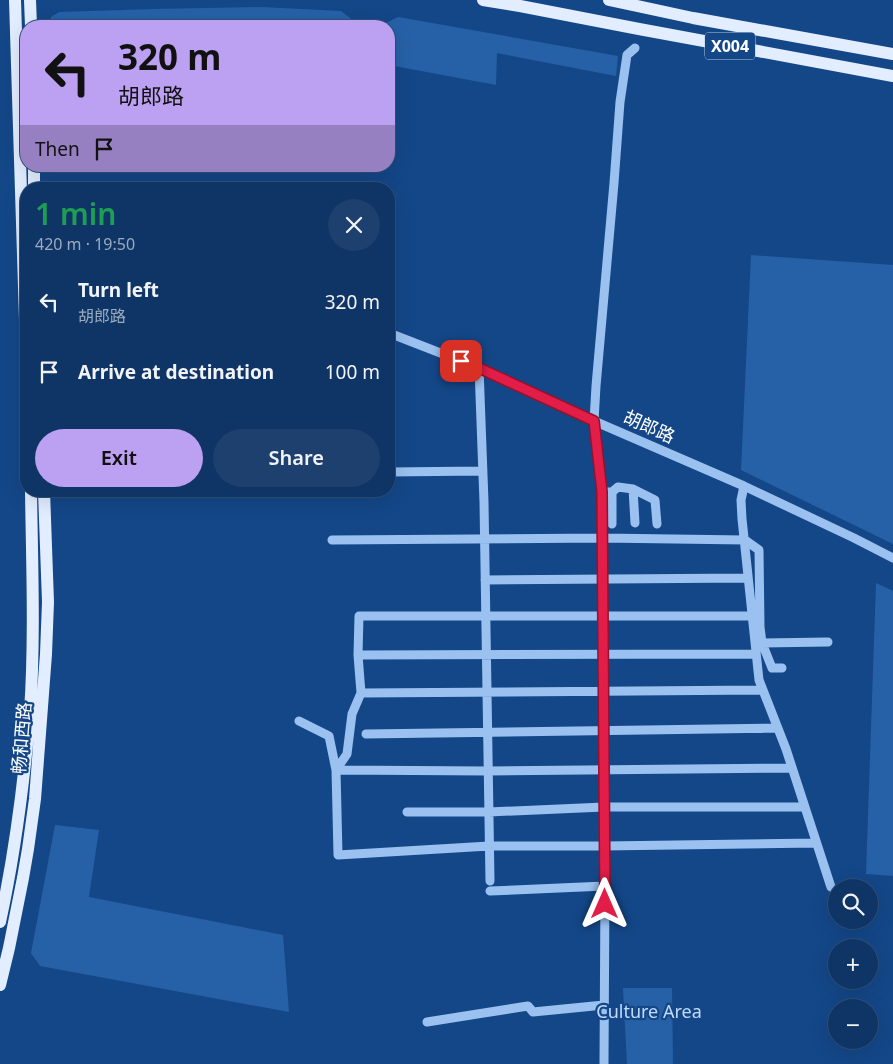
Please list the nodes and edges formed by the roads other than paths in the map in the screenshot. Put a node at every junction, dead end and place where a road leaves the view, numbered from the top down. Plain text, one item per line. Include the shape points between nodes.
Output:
1 (15, 0) edge
2 (30, 0) edge
3 (483, 0) edge
4 (609, 0) edge
5 (31, 20) edge
6 (635, 48) dead end
7 (893, 54) edge
8 (893, 76) edge
9 (20, 133) edge
10 (395, 335) edge
11 (479, 368) junction
12 (594, 421) junction
13 (482, 471) junction
14 (395, 472) edge
15 (744, 486) junction
16 (633, 489) junction
17 (602, 492) junction
18 (612, 492) junction
19 (31, 497) edge
20 (44, 497) edge
21 (635, 523) dead end
22 (612, 524) dead end
23 (657, 524) dead end
24 (602, 538) junction
25 (484, 539) junction
26 (332, 540) dead end
27 (745, 540) junction
28 (893, 558) edge
29 (748, 578) junction
30 (602, 579) junction
31 (485, 580) junction
32 (486, 616) junction
33 (603, 616) junction
34 (752, 616) junction
35 (828, 642) dead end
36 (762, 643) junction
37 (486, 654) junction
38 (603, 654) junction
39 (756, 654) junction
40 (358, 655) junction
41 (782, 668) dead end
42 (762, 690) junction
43 (603, 691) junction
44 (487, 692) junction
45 (361, 693) junction
46 (299, 721) dead end
47 (777, 728) junction
48 (603, 731) junction
49 (488, 732) junction
50 (366, 734) dead end
51 (792, 768) junction
52 (336, 770) junction
53 (488, 771) junction
54 (604, 771) junction
55 (604, 806) junction
56 (804, 807) junction
57 (407, 812) dead end
58 (489, 812) junction
59 (816, 842) junction
60 (489, 846) junction
61 (604, 846) junction
62 (829, 879) edge
63 (490, 881) dead end
64 (605, 886) junction
65 (490, 891) dead end
66 (0, 922) edge
67 (0, 981) edge
68 (604, 1005) junction
69 (426, 1022) dead end
70 (604, 1064) edge

1 - 9 main road
2 - 5 main road
3 - 8 main road, X004
4 - 7 main road, X004
6 - 12 street via 627,55 620,102
10 - 11 street, 胡郎路
11 - 12 street, 胡郎路
11 - 13 street
12 - 15 street, 胡郎路
12 - 17 street
13 - 14 street
13 - 25 street
15 - 27 street via 741,500
15 - 28 street, 胡郎路
16 - 18 street via 618,487
16 - 21 street
16 - 23 street via 655,500
17 - 18 street
17 - 24 street
18 - 22 street
19 - 66 main road, 畅和西路 via 30,710 21,803
20 - 67 main road, 畅和西路 via 48,602 34,799 23,878
24 - 25 street
24 - 27 street
24 - 30 street
25 - 26 street
25 - 31 street
27 - 29 street
27 - 36 street via 759,550
29 - 30 street
29 - 34 street
30 - 31 street
30 - 33 street
31 - 32 street
32 - 33 street
32 - 37 street
32 - 40 street via 359,616
33 - 34 street
33 - 38 street
34 - 39 street
35 - 36 street
36 - 41 street via 772,668
37 - 38 street
37 - 40 street
37 - 44 street
38 - 39 street
38 - 43 street
39 - 42 street
40 - 45 street
42 - 43 street
42 - 47 street
43 - 44 street
43 - 48 street
44 - 45 street
44 - 49 street
45 - 52 street via 352,714 347,754
46 - 52 street via 329,736
47 - 48 street
47 - 51 street
48 - 49 street
48 - 54 street
49 - 50 street
49 - 53 street
51 - 54 street
51 - 56 street
52 - 53 street
52 - 60 street via 338,855
53 - 54 street
53 - 58 street
54 - 55 street
55 - 56 street
55 - 58 street
55 - 61 street
56 - 59 street
57 - 58 street
58 - 60 street
59 - 61 street
59 - 62 street
60 - 61 street
60 - 63 street
61 - 64 street
64 - 65 street
64 - 68 street
68 - 69 street via 533,1012 528,1006
68 - 70 street

